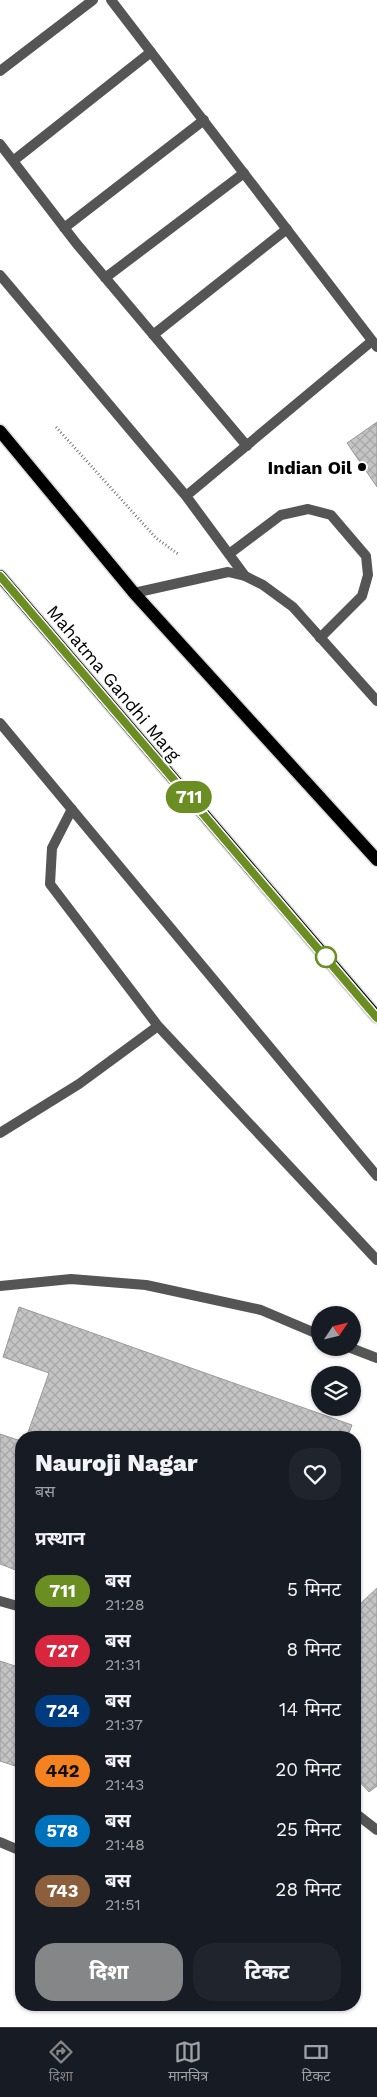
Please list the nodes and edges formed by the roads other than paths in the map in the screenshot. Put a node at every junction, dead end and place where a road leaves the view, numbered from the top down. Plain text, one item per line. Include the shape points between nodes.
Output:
1 (93, 0) edge
2 (111, 0) edge
3 (151, 52) junction
4 (0, 71) edge
5 (204, 120) junction
6 (0, 144) edge
7 (13, 161) junction
8 (244, 173) junction
9 (64, 228) junction
10 (287, 228) junction
11 (0, 274) edge
12 (106, 278) junction
13 (153, 335) junction
14 (375, 343) edge
15 (0, 431) edge
16 (246, 446) junction
17 (186, 496) junction
18 (229, 554) junction
19 (0, 576) edge
20 (245, 576) junction
21 (134, 593) junction
22 (320, 638) junction
23 (377, 701) edge
24 (2, 729) edge
25 (72, 810) junction
26 (377, 860) edge
27 (377, 1018) edge
28 (158, 1026) junction
29 (0, 1133) edge
30 (377, 1176) edge
31 (377, 1260) edge
32 (0, 1286) edge
33 (311, 1331) edge
34 (361, 1352) edge
35 (377, 1358) edge
36 (0, 1601) edge
37 (15, 1605) edge
38 (361, 1818) edge
39 (377, 1830) edge
40 (0, 1842) edge
41 (15, 1848) edge

1 - 4 street
2 - 3 street
3 - 5 street
3 - 7 street
5 - 8 street
5 - 9 street
6 - 7 street
7 - 9 street
8 - 10 street
8 - 12 street
9 - 12 street
10 - 13 street
10 - 14 street
11 - 17 street
12 - 13 street
13 - 16 street
14 - 16 street
15 - 21 main road
16 - 17 street
17 - 18 street
18 - 20 street
18 - 22 street via 281,515 308,509 331,515 366,556 368,575 362,596
19 - 27 main road, Mahatma Gandhi Marg
20 - 21 street via 228,572
20 - 22 street via 292,607
21 - 26 main road
22 - 23 street
24 - 25 street
25 - 28 street via 52,848 50,884
25 - 30 street
28 - 29 street via 78,1084
28 - 31 street
32 - 33 street via 71,1279 146,1285 261,1310
34 - 35 street
36 - 37 street
38 - 39 street
40 - 41 street

